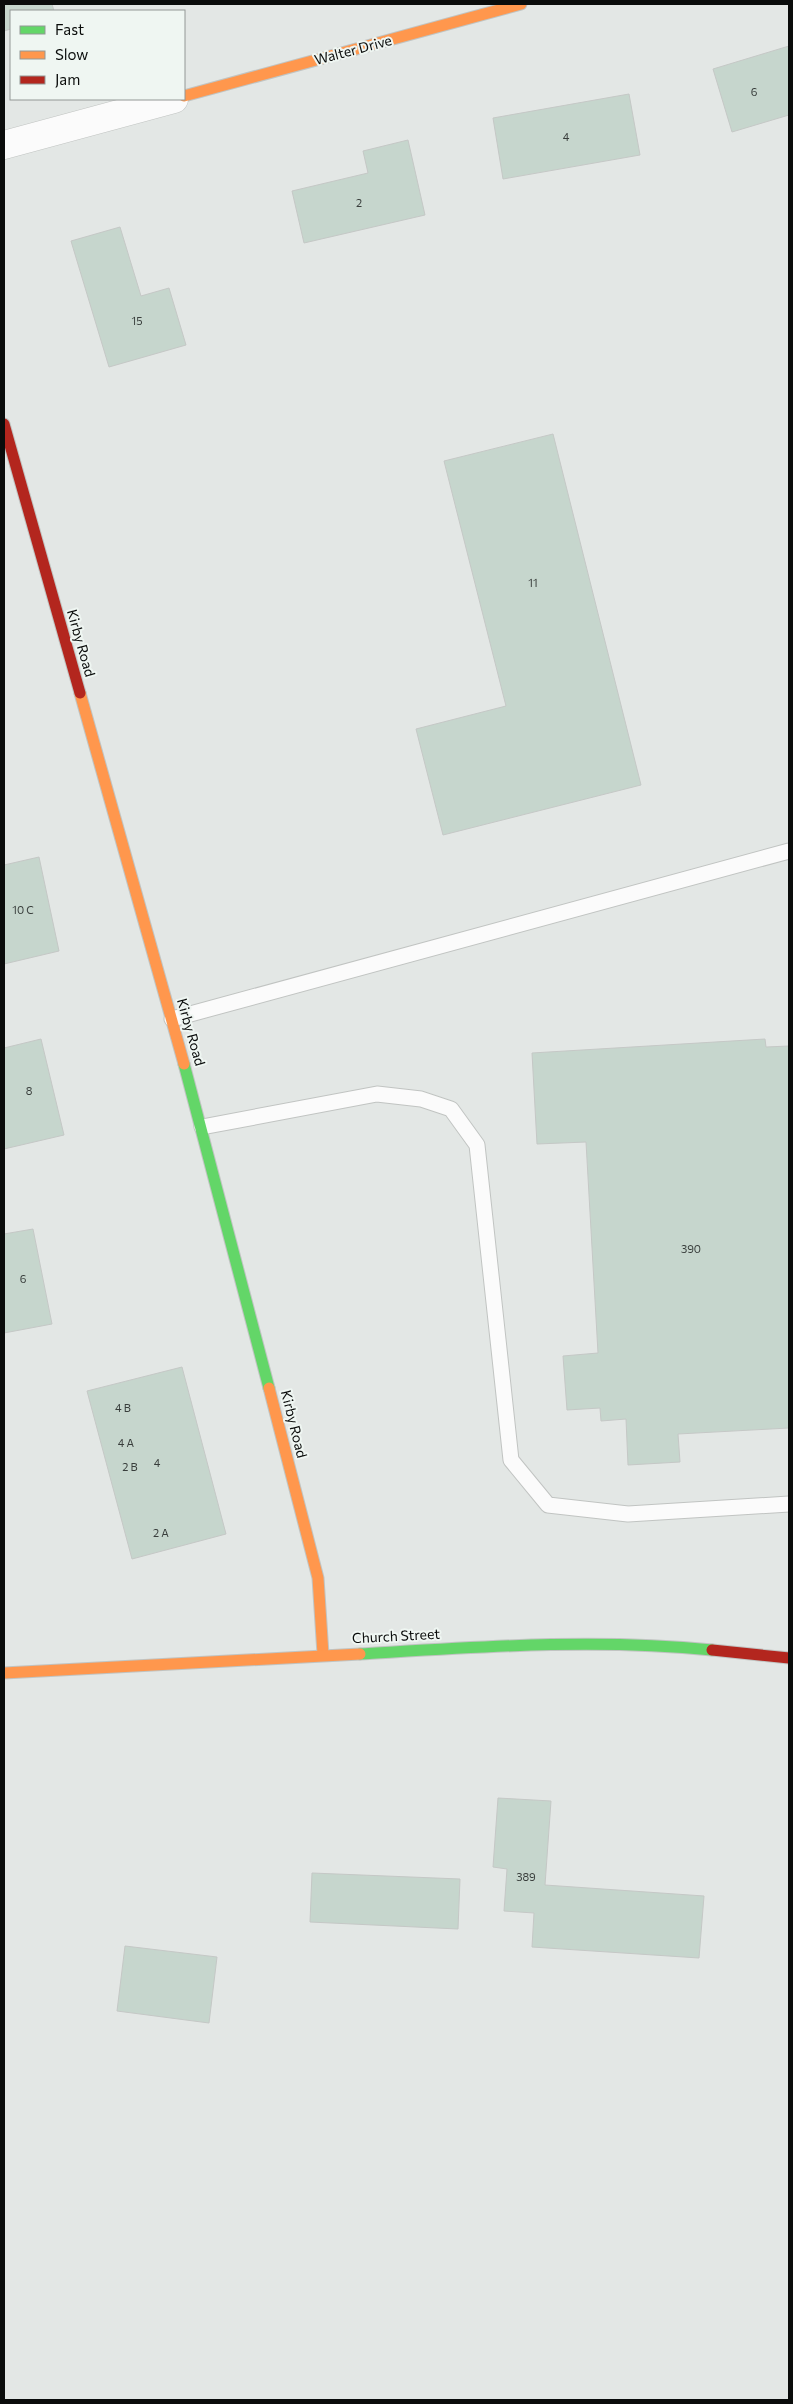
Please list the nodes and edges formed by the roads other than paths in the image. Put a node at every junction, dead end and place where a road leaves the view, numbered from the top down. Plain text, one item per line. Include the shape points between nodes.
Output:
1 (521, 4) edge
2 (185, 96) edge
3 (170, 100) edge
4 (4, 145) edge
5 (4, 424) edge
6 (789, 851) edge
7 (172, 1019) junction
8 (202, 1127) junction
9 (789, 1504) edge
10 (323, 1654) junction
11 (789, 1658) edge
12 (4, 1673) edge

1 - 2 street, Walter Drive
3 - 4 street
5 - 7 street, Kirby Road
6 - 7 lane
7 - 8 street, Kirby Road
8 - 9 lane via 376,1094 421,1099 451,1109 477,1145 511,1460 548,1505 628,1514
8 - 10 street, Kirby Road via 318,1578
10 - 11 street, Church Street via 558,1643 675,1646
10 - 12 street, Church Street

